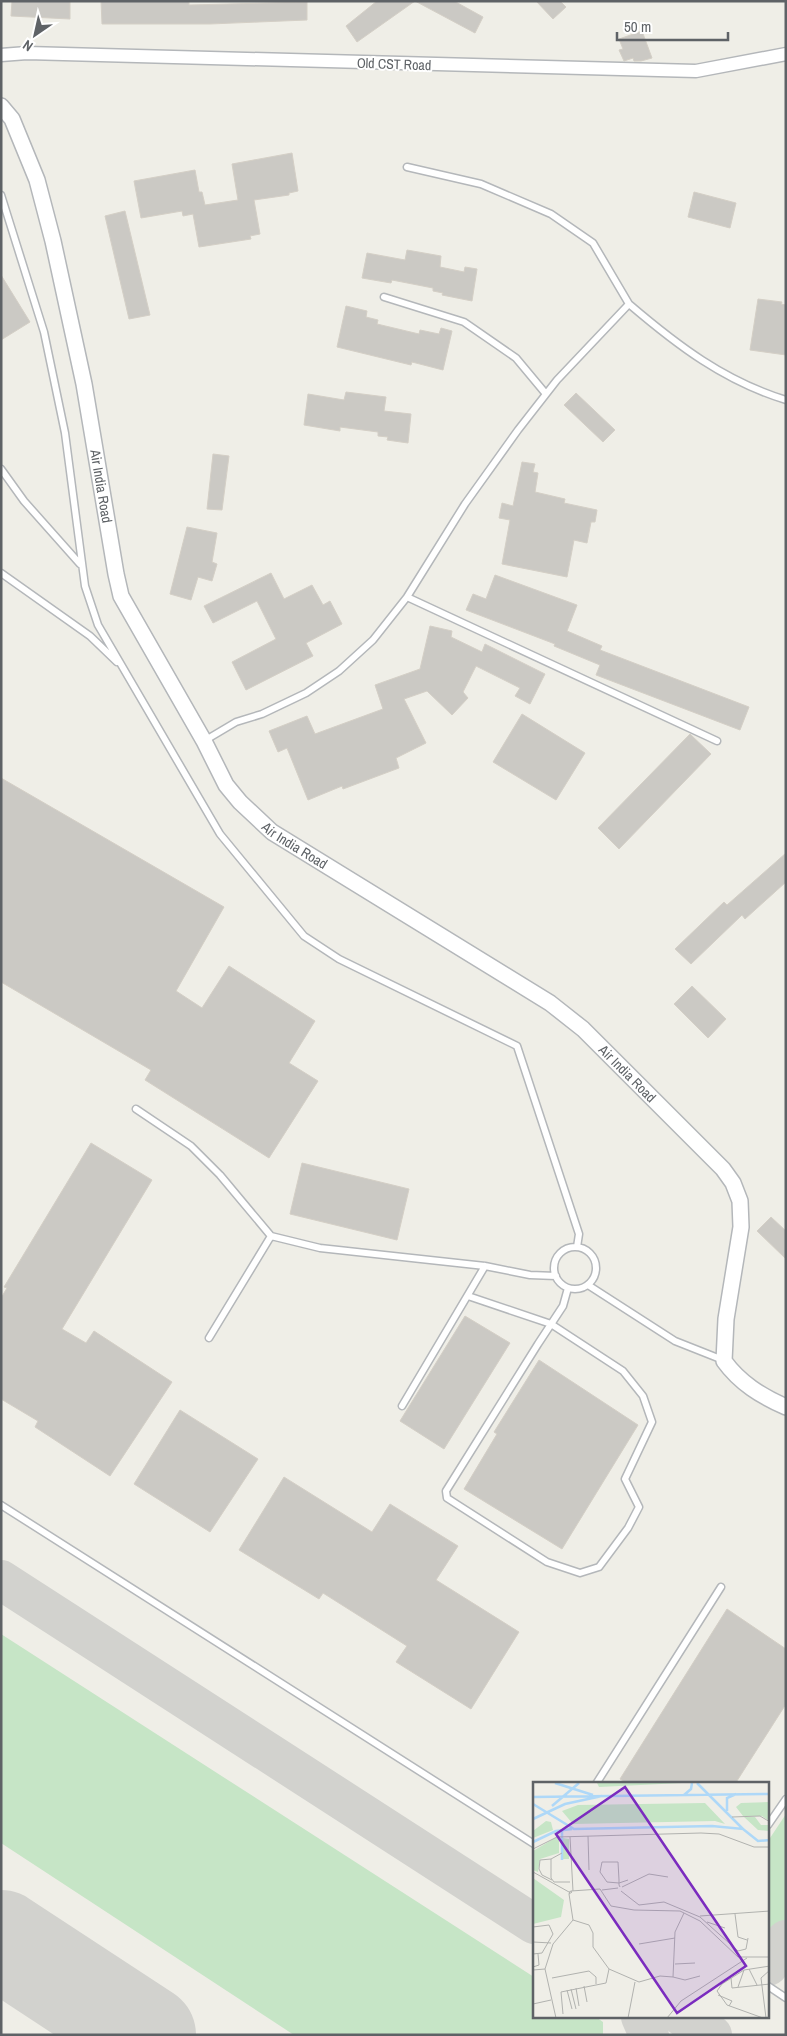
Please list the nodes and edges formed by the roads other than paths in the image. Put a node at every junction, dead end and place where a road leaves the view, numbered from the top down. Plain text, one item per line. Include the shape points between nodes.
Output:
1 (786, 54) edge
2 (1, 55) edge
3 (1, 106) edge
4 (407, 167) dead end
5 (1, 195) edge
6 (384, 297) dead end
7 (629, 304) junction
8 (546, 394) junction
9 (786, 400) edge
10 (1, 469) edge
11 (81, 565) junction
12 (1, 573) edge
13 (407, 597) junction
14 (123, 668) junction
15 (204, 741) junction
16 (717, 741) dead end
17 (136, 1109) dead end
18 (270, 1236) junction
19 (577, 1248) junction
20 (485, 1266) junction
21 (556, 1276) junction
22 (588, 1285) junction
23 (568, 1288) junction
24 (468, 1296) junction
25 (551, 1324) junction
26 (208, 1338) dead end
27 (724, 1361) junction
28 (402, 1406) dead end
29 (786, 1408) edge
30 (1, 1506) edge
31 (721, 1587) dead end
32 (597, 1782) edge
33 (786, 1799) edge
34 (770, 1822) edge
35 (533, 1843) edge
36 (770, 1987) edge
37 (786, 1998) edge

1 - 2 street, Old CST Road via 696,71 27,53
3 - 15 street, Air India Road via 12,119 37,180 53,241 84,384 122,596
4 - 7 lane via 481,184 551,214 593,243
5 - 11 lane via 44,332 64,433
6 - 8 lane via 464,322 516,358
7 - 8 lane
7 - 9 lane via 670,338 726,376
8 - 13 lane via 465,504
10 - 11 lane via 24,501
11 - 14 lane via 84,586 98,625
12 - 14 lane via 90,636
13 - 15 lane via 373,640 339,671 306,693 262,714 236,722
13 - 16 lane
14 - 19 lane via 220,834 304,936 339,959 517,1046 579,1234
15 - 27 street, Air India Road via 226,785 272,832 550,1003 583,1029 723,1169 740,1201 741,1226 726,1320
17 - 18 lane via 191,1146 220,1175
18 - 20 lane via 320,1248
18 - 26 lane
19 - 21 lane via 570,1248 559,1256 554,1267
19 - 22 lane via 590,1254 596,1264 593,1280
20 - 21 lane via 530,1275
20 - 24 lane
21 - 23 lane
22 - 23 lane
22 - 27 lane via 675,1341
23 - 25 lane via 563,1306
24 - 25 lane
24 - 28 lane
25 - 25 lane via 446,1491 446,1498 547,1562 580,1573 599,1567 640,1507 625,1479 652,1422 643,1396 623,1371
27 - 29 street via 744,1383
30 - 35 lane
31 - 32 lane
33 - 34 lane
36 - 37 lane

